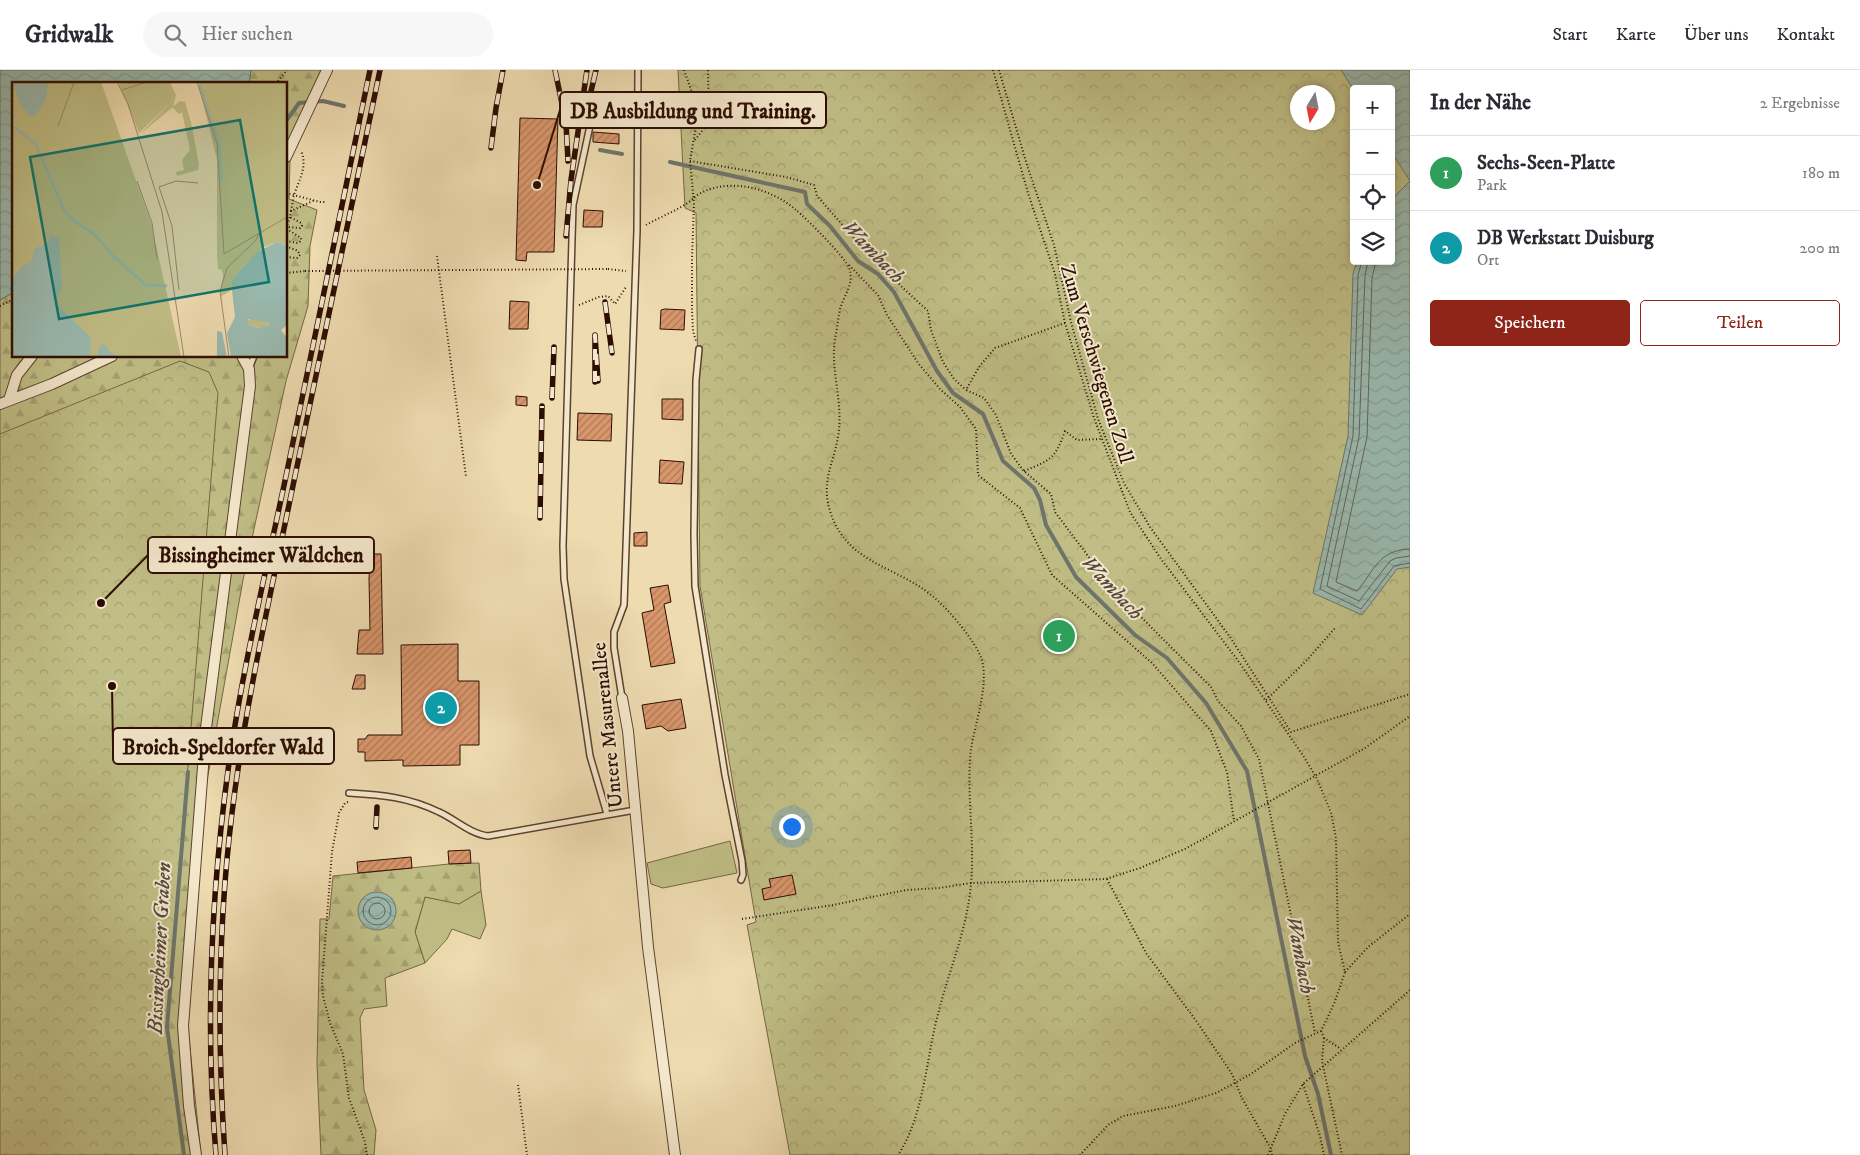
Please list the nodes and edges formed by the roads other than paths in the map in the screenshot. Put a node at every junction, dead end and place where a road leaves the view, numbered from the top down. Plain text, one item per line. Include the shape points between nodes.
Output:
1 (327, 70) edge
2 (638, 70) edge
3 (591, 121) dead end
4 (288, 153) edge
5 (699, 349) road end
6 (30, 358) edge
7 (108, 358) edge
8 (243, 358) edge
9 (253, 358) edge
10 (249, 369) junction
11 (4, 402) edge
12 (622, 698) joint
13 (349, 792) dead end
14 (635, 810) junction
15 (608, 814) junction
16 (740, 880) dead end
17 (196, 1155) edge
18 (675, 1155) edge

1 - 4 street
2 - 12 lane, Untere Masurenallee via 638,230 624,605 614,632
3 - 15 lane via 573,205 563,546 564,579 590,756
5 - 16 lane via 695,586 742,861
6 - 11 street via 17,375
7 - 11 street
8 - 10 street
9 - 10 lane
10 - 17 street via 250,386 206,728 184,1016 183,1043
12 - 14 street, Untere Masurenallee
13 - 15 lane via 410,800 488,836
14 - 15 lane
14 - 18 street, Untere Masurenallee via 648,946

